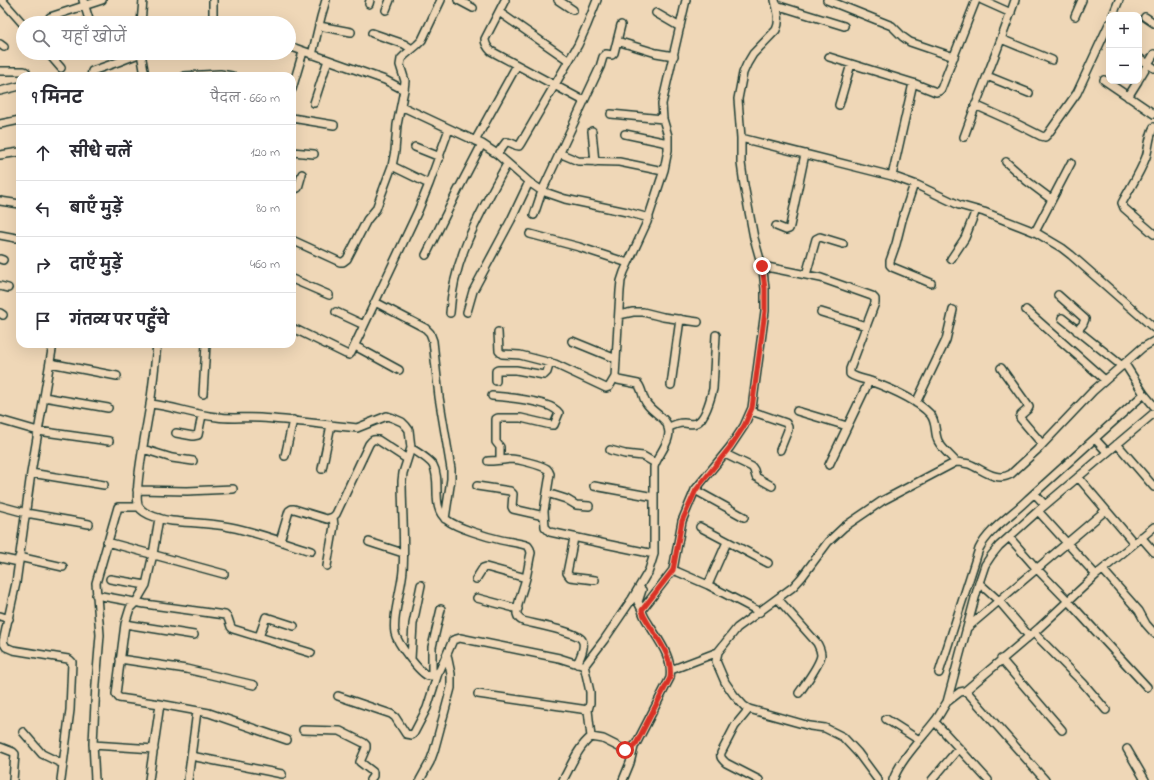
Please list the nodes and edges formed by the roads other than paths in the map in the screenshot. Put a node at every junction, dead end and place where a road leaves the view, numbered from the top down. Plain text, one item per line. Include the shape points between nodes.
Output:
1 (102, 0) edge
2 (144, 0) edge
3 (213, 0) edge
4 (326, 0) edge
5 (390, 0) edge
6 (441, 0) edge
7 (458, 0) edge
8 (505, 0) edge
9 (558, 0) edge
10 (597, 0) edge
11 (686, 0) edge
12 (827, 0) edge
13 (976, 0) edge
14 (982, 0) edge
15 (1016, 0) edge
16 (1082, 0) edge
17 (1119, 0) edge
18 (2, 2) edge
19 (775, 2) edge
20 (993, 2) edge
21 (84, 3) edge
22 (473, 8) dead end
23 (386, 10) dead end
24 (573, 10) dead end
25 (499, 12) junction
26 (1114, 12) edge
27 (656, 13) dead end
28 (1011, 13) junction
29 (52, 16) edge
30 (88, 16) edge
31 (142, 16) edge
32 (213, 16) edge
33 (1075, 16) dead end
34 (1144, 16) dead end
35 (16, 17) edge
36 (1154, 23) edge
37 (319, 26) junction
38 (621, 26) dead end
39 (844, 26) dead end
40 (680, 27) junction
41 (1106, 30) edge
42 (351, 32) dead end
43 (372, 34) dead end
44 (1001, 39) junction
45 (617, 41) junction
46 (296, 49) edge
47 (412, 49) junction
48 (303, 52) junction
49 (1154, 54) edge
50 (312, 55) junction
51 (674, 56) junction
52 (829, 57) dead end
53 (954, 57) junction
54 (54, 60) edge
55 (123, 60) edge
56 (142, 60) edge
57 (328, 60) junction
58 (568, 60) junction
59 (1052, 60) dead end
60 (1142, 60) edge
61 (851, 64) junction
62 (517, 65) junction
63 (1151, 66) edge
64 (61, 68) dead end
65 (0, 71) edge
66 (26, 72) edge
67 (92, 72) edge
68 (144, 72) edge
69 (296, 76) edge
70 (987, 76) junction
71 (1142, 76) edge
72 (1104, 80) dead end
73 (913, 83) junction
74 (1136, 84) edge
75 (554, 85) junction
76 (16, 87) edge
77 (404, 90) junction
78 (0, 91) edge
79 (1029, 93) dead end
80 (1128, 97) junction
81 (584, 101) junction
82 (314, 103) dead end
83 (839, 105) dead end
84 (975, 105) junction
85 (401, 106) junction
86 (612, 114) dead end
87 (1154, 114) edge
88 (296, 119) edge
89 (663, 119) junction
90 (16, 121) edge
91 (0, 124) edge
92 (334, 125) dead end
93 (1154, 127) edge
94 (450, 129) junction
95 (592, 131) dead end
96 (626, 134) dead end
97 (964, 137) dead end
98 (741, 138) junction
99 (479, 143) junction
100 (668, 143) junction
101 (415, 147) dead end
102 (296, 152) edge
103 (16, 153) edge
104 (559, 153) junction
105 (314, 154) dead end
106 (497, 154) junction
107 (805, 154) junction
108 (0, 155) edge
109 (440, 157) junction
110 (595, 162) junction
111 (1006, 162) dead end
112 (1071, 163) dead end
113 (507, 164) junction
114 (392, 166) junction
115 (663, 171) junction
116 (302, 174) dead end
117 (892, 176) junction
118 (529, 182) junction
119 (429, 184) junction
120 (914, 184) junction
121 (296, 189) edge
122 (542, 191) junction
123 (1051, 199) junction
124 (0, 200) edge
125 (16, 203) edge
126 (976, 210) junction
127 (534, 215) dead end
128 (649, 218) junction
129 (776, 226) dead end
130 (1034, 232) junction
131 (530, 234) dead end
132 (1154, 234) edge
133 (0, 235) edge
134 (16, 238) dead end
135 (296, 242) edge
136 (844, 244) dead end
137 (426, 254) dead end
138 (951, 259) dead end
139 (628, 263) junction
140 (762, 266) junction
141 (806, 274) junction
142 (296, 281) edge
143 (931, 283) dead end
144 (0, 286) edge
145 (8, 288) dead end
146 (329, 295) dead end
147 (1058, 295) dead end
148 (375, 302) junction
149 (953, 310) dead end
150 (1026, 310) dead end
151 (336, 312) dead end
152 (450, 312) dead end
153 (467, 312) dead end
154 (821, 312) dead end
155 (619, 316) junction
156 (1062, 318) dead end
157 (680, 319) junction
158 (698, 322) dead end
159 (364, 325) junction
160 (866, 326) junction
161 (1154, 328) edge
162 (297, 330) dead end
163 (1077, 331) junction
164 (498, 332) dead end
165 (716, 336) dead end
166 (1154, 340) edge
167 (572, 341) dead end
168 (355, 346) junction
169 (52, 348) edge
170 (156, 348) edge
171 (206, 348) edge
172 (616, 359) junction
173 (550, 362) junction
174 (50, 363) junction
175 (1124, 365) junction
176 (1001, 368) dead end
177 (399, 370) dead end
178 (117, 376) dead end
179 (615, 377) junction
180 (1105, 380) junction
181 (496, 381) dead end
182 (870, 381) junction
183 (671, 385) dead end
184 (203, 394) dead end
185 (1144, 394) junction
186 (492, 396) dead end
187 (44, 397) junction
188 (916, 403) junction
189 (150, 404) junction
190 (1154, 406) edge
191 (108, 408) dead end
192 (751, 411) junction
193 (797, 411) dead end
194 (1154, 413) edge
195 (202, 415) junction
196 (0, 420) edge
197 (293, 420) junction
198 (331, 425) junction
199 (847, 426) junction
200 (668, 428) junction
201 (38, 431) junction
202 (176, 433) dead end
203 (109, 441) dead end
204 (1042, 444) junction
205 (1117, 444) junction
206 (1101, 446) junction
207 (411, 448) junction
208 (143, 449) junction
209 (610, 450) dead end
210 (780, 450) dead end
211 (725, 454) junction
212 (285, 456) dead end
213 (408, 459) junction
214 (500, 460) junction
215 (193, 461) dead end
216 (488, 461) dead end
217 (956, 462) junction
218 (656, 463) junction
219 (829, 465) dead end
220 (322, 469) dead end
221 (31, 473) junction
222 (1078, 477) junction
223 (104, 484) dead end
224 (476, 486) dead end
225 (594, 486) dead end
226 (772, 486) dead end
227 (1154, 487) edge
228 (233, 489) dead end
229 (137, 490) junction
230 (696, 490) junction
231 (547, 493) junction
232 (654, 497) junction
233 (1040, 499) junction
234 (0, 506) edge
235 (589, 506) dead end
236 (139, 507) junction
237 (1106, 510) junction
238 (1038, 511) junction
239 (26, 513) junction
240 (544, 516) junction
241 (333, 517) junction
242 (744, 517) dead end
243 (159, 518) junction
244 (445, 519) junction
245 (89, 524) dead end
246 (700, 527) dead end
247 (1154, 527) edge
248 (1009, 537) junction
249 (1141, 537) junction
250 (574, 538) junction
251 (107, 542) junction
252 (280, 542) junction
253 (369, 542) dead end
254 (727, 542) junction
255 (1068, 543) junction
256 (1134, 543) junction
257 (311, 551) dead end
258 (1154, 552) edge
259 (403, 553) junction
260 (153, 554) junction
261 (654, 554) junction
262 (0, 558) edge
263 (19, 560) junction
264 (768, 564) dead end
265 (327, 566) dead end
266 (63, 567) dead end
267 (1037, 569) junction
268 (649, 570) junction
269 (673, 570) junction
270 (1103, 570) junction
271 (224, 574) dead end
272 (1096, 575) junction
273 (526, 578) junction
274 (110, 579) dead end
275 (476, 579) dead end
276 (595, 580) dead end
277 (979, 583) junction
278 (146, 585) junction
279 (421, 585) dead end
280 (708, 585) junction
281 (96, 595) junction
282 (477, 598) dead end
283 (778, 599) junction
284 (999, 601) junction
285 (1068, 601) junction
286 (136, 602) junction
287 (441, 609) dead end
288 (518, 609) junction
289 (642, 610) junction
290 (760, 612) junction
291 (0, 616) edge
292 (9, 619) junction
293 (125, 624) junction
294 (294, 626) dead end
295 (967, 628) junction
296 (1154, 633) edge
297 (1031, 634) junction
298 (194, 636) dead end
299 (259, 637) junction
300 (718, 652) junction
301 (311, 653) dead end
302 (447, 655) junction
303 (120, 659) junction
304 (412, 659) junction
305 (1001, 660) junction
306 (581, 665) junction
307 (671, 670) junction
308 (939, 673) dead end
309 (435, 675) junction
310 (254, 685) dead end
311 (1147, 687) dead end
312 (965, 691) junction
313 (799, 693) dead end
314 (478, 694) dead end
315 (338, 696) dead end
316 (947, 702) junction
317 (160, 704) junction
318 (749, 709) junction
319 (588, 710) junction
320 (1106, 710) dead end
321 (197, 711) junction
322 (886, 719) dead end
323 (935, 722) junction
324 (303, 730) dead end
325 (1062, 730) dead end
326 (23, 732) dead end
327 (591, 737) junction
328 (287, 740) dead end
329 (919, 740) junction
330 (93, 745) junction
331 (634, 746) junction
332 (0, 747) edge
333 (959, 748) junction
334 (154, 749) junction
335 (1127, 749) dead end
336 (191, 756) junction
337 (63, 764) junction
338 (282, 774) dead end
339 (935, 779) edge
340 (13, 780) edge
341 (61, 780) edge
342 (95, 780) edge
343 (149, 780) edge
344 (188, 780) edge
345 (370, 780) edge
346 (420, 780) edge
347 (563, 780) edge
348 (623, 780) edge
349 (759, 780) edge
350 (878, 780) edge
351 (893, 780) edge
352 (988, 780) edge
353 (1045, 780) edge
354 (1145, 780) edge

1 - 21 street
2 - 31 street
3 - 32 street
4 - 37 street
5 - 23 street
6 - 47 street via 422,40
7 - 22 street
8 - 25 street
9 - 24 street
10 - 58 street via 578,45
11 - 40 street
12 - 53 street via 892,26 910,42
13 - 53 street
14 - 20 street
15 - 28 street
16 - 33 street
17 - 26 street
18 - 35 street
19 - 39 street
19 - 98 street via 779,19 776,30 753,54 743,73 738,99
20 - 28 street
21 - 29 street
21 - 30 street
25 - 58 street
25 - 62 street via 485,43 491,50
27 - 40 street
28 - 44 street
34 - 36 street
37 - 42 street
37 - 50 street
38 - 45 street
40 - 51 street
41 - 84 street via 1077,93 1044,136
43 - 47 street
44 - 59 street
44 - 70 street
45 - 51 street
45 - 81 street via 613,54 606,54 603,57
46 - 48 street
47 - 77 street via 401,59
48 - 50 street
48 - 69 street
49 - 63 street
50 - 57 street
51 - 89 street via 662,104
52 - 61 street
53 - 73 street via 939,91
54 - 64 street
55 - 67 street
56 - 68 street
57 - 77 street via 385,80
57 - 82 street
58 - 75 street
60 - 63 street
61 - 73 street
61 - 83 street
62 - 75 street
62 - 99 street
63 - 71 street
65 - 66 street
70 - 79 street
70 - 84 street
72 - 80 street
73 - 117 street
74 - 80 street
75 - 81 street
75 - 106 street via 521,144 516,146 509,141 506,142
76 - 78 street
77 - 85 street
80 - 87 street
81 - 104 street
84 - 97 street
85 - 94 street
85 - 114 street
86 - 89 street
88 - 92 street
89 - 100 street
90 - 91 street
93 - 132 street via 1145,160 1122,202 1124,208
94 - 99 street
94 - 109 street
95 - 110 street
96 - 100 street
98 - 107 street
98 - 140 street via 744,185
99 - 106 street
99 - 137 street
100 - 115 street
101 - 109 street
102 - 105 street
103 - 108 street
104 - 110 street via 578,161
104 - 122 street
106 - 113 street
107 - 117 street
107 - 129 street via 790,226 786,230
109 - 119 street
110 - 115 street via 619,162
111 - 123 street
112 - 123 street
113 - 118 street
113 - 152 street via 469,235 455,276
114 - 119 street
114 - 135 street via 376,209 367,220 346,261 340,262
115 - 128 street
116 - 121 street
117 - 120 street
118 - 122 street
118 - 153 street via 473,291
119 - 148 street
120 - 126 street
120 - 143 street via 890,265
122 - 127 street
122 - 128 street via 565,199
123 - 130 street
124 - 125 street
126 - 130 street
126 - 138 street via 965,238
128 - 139 street
130 - 161 street via 1067,251
131 - 139 street
133 - 134 street
136 - 141 street via 818,237
139 - 155 street via 621,281
140 - 141 street
140 - 192 street via 765,311
141 - 160 street via 872,296 875,303
142 - 146 street
144 - 145 street
147 - 163 street via 1085,319
148 - 159 street
148 - 244 street via 425,328 433,341 451,469
149 - 188 street via 946,340
150 - 180 street
151 - 159 street
154 - 160 street
155 - 157 street via 638,312
155 - 172 street
156 - 163 street
157 - 158 street
157 - 183 street
159 - 168 street
160 - 182 street via 849,372
162 - 168 street via 346,354 351,353
163 - 175 street
164 - 173 street via 499,351 502,354
165 - 200 street via 713,389 704,414 696,424 682,423
166 - 175 street
167 - 172 street
168 - 177 street
169 - 174 street
170 - 189 street
171 - 184 street
172 - 179 street
173 - 179 street via 606,388
173 - 181 street via 544,375 498,370
174 - 178 street
174 - 187 street
175 - 180 street
175 - 185 street
176 - 204 street via 1029,407 1020,418
179 - 200 street via 638,384 647,404 664,420
180 - 204 street
182 - 188 street
182 - 199 street
185 - 190 street
185 - 206 street
186 - 214 street via 523,399 556,409 559,413 554,425 521,418 496,419 496,442 500,447
187 - 191 street
187 - 201 street
188 - 217 street via 930,414 938,440
189 - 195 street
189 - 208 street
192 - 210 street via 786,423 788,430
192 - 211 street
193 - 199 street
194 - 205 street
195 - 197 street
195 - 202 street via 198,435
196 - 201 street
197 - 198 street
197 - 212 street
198 - 207 street via 357,428 387,416 402,422 409,430
198 - 220 street
199 - 219 street
200 - 218 street via 667,442
201 - 203 street
201 - 221 street
204 - 217 street via 1007,477 994,476 970,464
205 - 206 street
205 - 227 street
206 - 222 street
206 - 233 street
207 - 213 street
207 - 244 street via 433,466 439,508
208 - 215 street
208 - 229 street
209 - 218 street via 643,456
211 - 226 street via 752,467 756,477
211 - 230 street
213 - 241 street via 378,440 372,440
213 - 259 street via 402,481
214 - 216 street
214 - 231 street via 520,460 547,469 550,474
217 - 283 street via 882,501 844,527 828,542 793,587
218 - 232 street
221 - 223 street
221 - 239 street
222 - 233 street
222 - 237 street
224 - 240 street via 510,491 513,494 513,509
225 - 232 street
228 - 229 street
229 - 236 street
230 - 242 street
230 - 269 street via 682,521
231 - 235 street via 576,505
231 - 240 street
232 - 261 street
233 - 238 street
233 - 308 street via 990,533 983,541
234 - 239 street
236 - 243 street via 142,511
236 - 251 street via 118,507
237 - 255 street
237 - 256 street
238 - 248 street
238 - 255 street
239 - 245 street
239 - 263 street
240 - 250 street via 547,530
241 - 252 street via 327,519 292,509
241 - 265 street via 334,526
243 - 252 street via 230,527
243 - 260 street
244 - 273 street via 456,526 528,546 531,553
246 - 254 street
247 - 249 street
248 - 267 street
248 - 277 street via 991,556
249 - 256 street
249 - 258 street
250 - 261 street
250 - 276 street via 567,573 570,577
251 - 260 street
251 - 281 street via 96,583
252 - 257 street
253 - 259 street
254 - 264 street
254 - 280 street
255 - 267 street
255 - 272 street
256 - 270 street
259 - 304 street via 402,582 394,621 395,633 403,650
260 - 271 street
260 - 278 street
261 - 268 street
262 - 263 street
263 - 266 street
263 - 292 street
267 - 284 street
267 - 285 street
268 - 289 street via 638,598
268 - 306 street via 604,640
269 - 280 street
269 - 289 street
270 - 272 street
270 - 296 street
272 - 285 street
273 - 275 street via 486,567
273 - 288 street
274 - 278 street
277 - 284 street
277 - 295 street
278 - 286 street
279 - 304 street via 413,624
280 - 290 street
281 - 286 street
281 - 330 street via 100,643
282 - 288 street
283 - 290 street
283 - 313 street via 821,650 818,663
284 - 295 street
284 - 297 street
285 - 297 street
285 - 311 street
286 - 293 street via 130,608
286 - 299 street via 225,615 233,629
287 - 309 street via 432,647
288 - 306 street via 517,614 523,622 572,633 581,638
289 - 307 street via 666,651
290 - 300 street via 737,628
291 - 292 street
292 - 337 street via 3,642 6,647 68,659 72,662 70,710
293 - 298 street
293 - 303 street
294 - 299 street via 266,617
295 - 316 street
297 - 305 street
297 - 320 street via 1084,684
299 - 301 street
300 - 307 street
300 - 318 street via 716,661 725,682 740,702
302 - 306 street via 453,640 460,638 559,658
302 - 309 street
302 - 346 street via 451,688 434,751
303 - 310 street via 186,669
303 - 317 street via 115,691 117,696
304 - 309 street via 423,672 430,676
305 - 312 street
305 - 325 street
306 - 319 street via 590,692
307 - 331 street via 670,678
309 - 315 street via 427,708 412,735 406,734 391,714
312 - 316 street
312 - 353 street
314 - 319 street
316 - 323 street
317 - 321 street
317 - 334 street
318 - 349 street via 735,726 720,757
318 - 350 street via 825,728 843,737
319 - 327 street
321 - 328 street
321 - 336 street
322 - 329 street
323 - 329 street
323 - 333 street
324 - 345 street via 340,731 364,743 366,748 360,762 373,772
326 - 337 street via 42,754
327 - 331 street via 603,739 625,750
327 - 347 street via 580,749
329 - 351 street
330 - 334 street
330 - 342 street
331 - 348 street
332 - 340 street via 15,754
333 - 339 street
333 - 352 street
334 - 343 street
335 - 354 street
336 - 338 street
336 - 344 street
337 - 341 street

